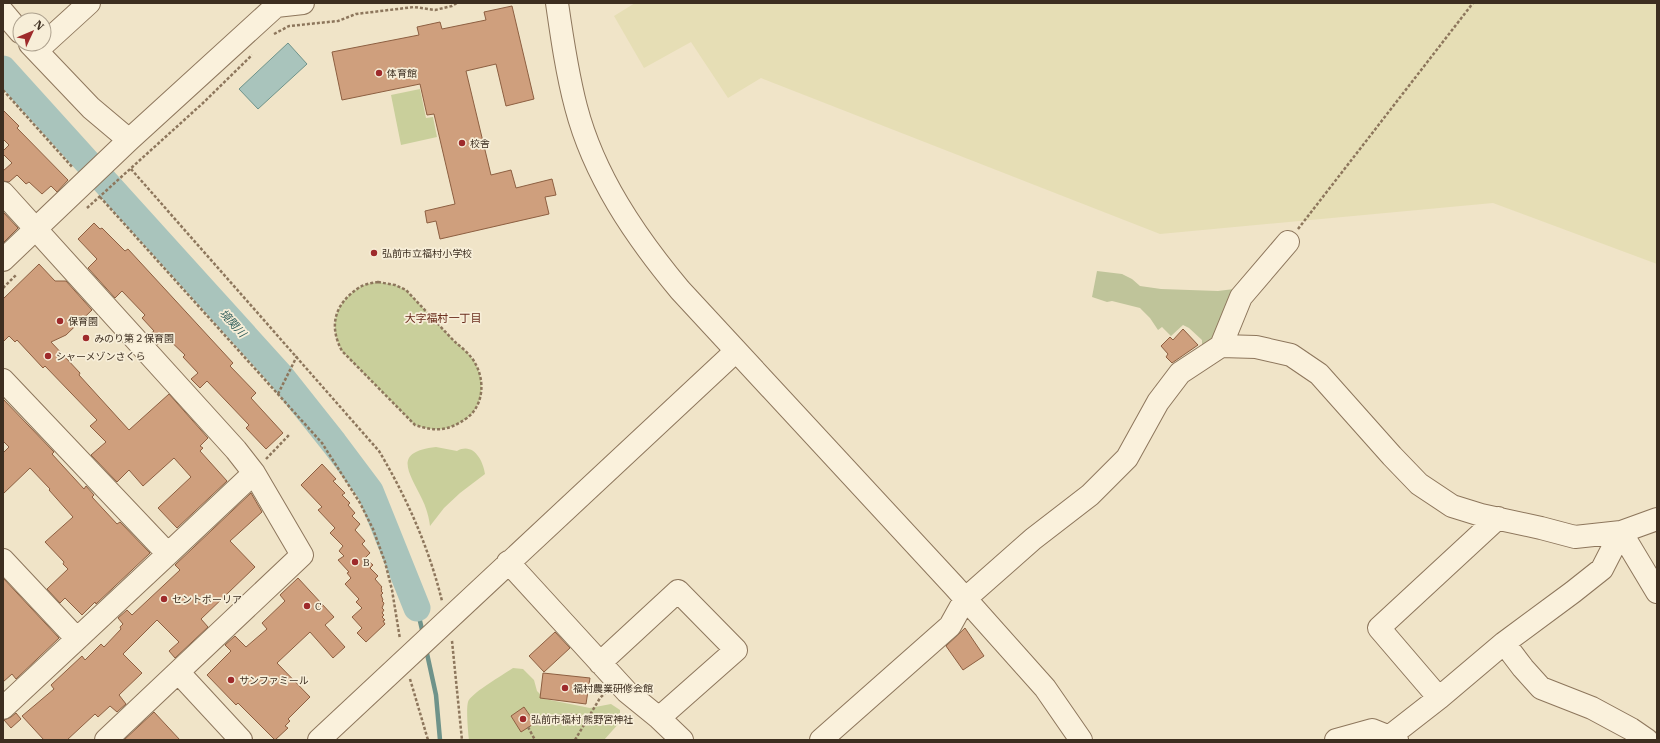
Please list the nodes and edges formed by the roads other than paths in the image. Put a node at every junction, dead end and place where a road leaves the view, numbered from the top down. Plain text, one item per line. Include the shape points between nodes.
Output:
1 (89, 3) edge
2 (303, 3) edge
3 (556, 3) edge
4 (273, 5) edge
5 (3, 12) edge
6 (12, 23) edge
7 (52, 35) edge
8 (44, 52) edge
9 (129, 140) junction
10 (3, 193) edge
11 (35, 230) junction
12 (1288, 242) road end
13 (3, 260) edge
14 (1221, 346) junction
15 (736, 350) junction
16 (3, 380) edge
17 (254, 473) junction
18 (1498, 518) junction
19 (1657, 519) edge
20 (1621, 532) junction
21 (168, 554) junction
22 (3, 560) edge
23 (508, 562) junction
24 (1657, 592) edge
25 (965, 600) junction
26 (77, 639) junction
27 (1504, 643) junction
28 (600, 663) junction
29 (179, 673) junction
30 (1439, 698) junction
31 (3, 708) edge
32 (659, 718) junction
33 (1393, 739) edge
34 (106, 740) edge
35 (241, 740) edge
36 (319, 740) edge
37 (682, 740) edge
38 (822, 740) edge
39 (1081, 740) edge
40 (1336, 740) edge
41 (1647, 740) edge

1 - 7 street
2 - 4 street
3 - 15 street via 576,108 591,152 613,196 657,263
4 - 9 street
5 - 6 street
8 - 9 street via 91,108
9 - 11 street
10 - 11 street
11 - 13 street
11 - 17 street via 236,450
12 - 14 street via 1241,297
14 - 18 street via 1256,347 1291,355 1319,374 1420,484 1452,506
14 - 25 street via 1180,373 1158,402 1127,458 1090,494 1033,539
15 - 23 street
15 - 25 street
16 - 21 street
17 - 21 street
17 - 29 street via 302,555
18 - 20 street via 1574,537
18 - 30 street via 1379,628
19 - 20 street
20 - 24 street
20 - 27 street via 1602,569
21 - 26 street
22 - 26 street
23 - 28 street
23 - 36 street
25 - 38 street via 950,626
25 - 39 street via 1045,688
26 - 31 street
27 - 30 street
27 - 41 street via 1541,688 1592,708
28 - 32 street via 627,692
28 - 32 street via 678,591 736,650
29 - 34 street
29 - 35 street
30 - 33 street
32 - 37 street
33 - 40 street via 1372,730

